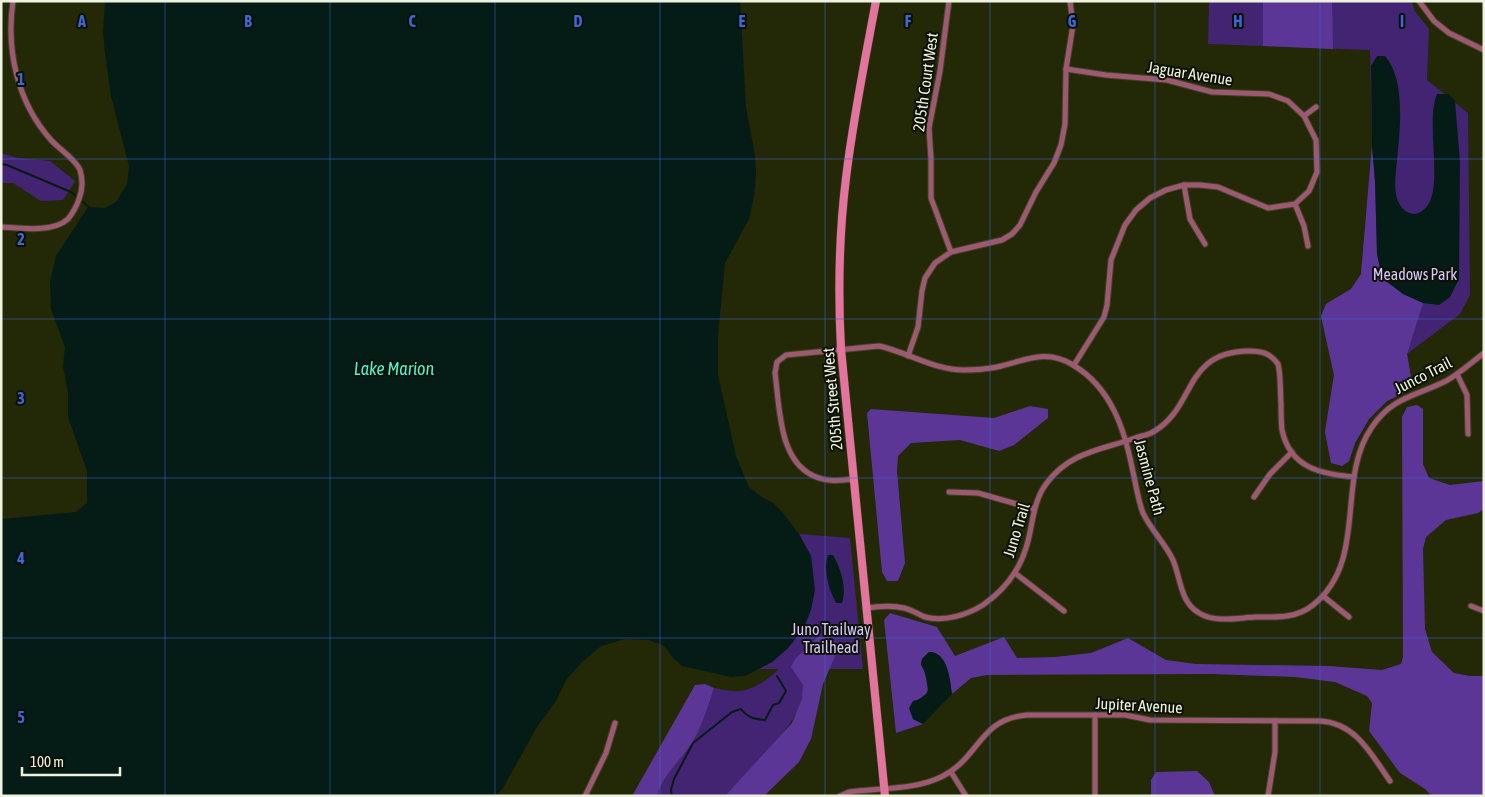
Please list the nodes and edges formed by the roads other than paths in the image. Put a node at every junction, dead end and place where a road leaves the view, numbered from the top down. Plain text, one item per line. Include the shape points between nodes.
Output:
1 (13, 1) edge
2 (876, 1) edge
3 (949, 1) edge
4 (1070, 1) edge
5 (1419, 1) edge
6 (1484, 49) edge
7 (1066, 69) junction
8 (1316, 107) dead end
9 (1304, 116) junction
10 (1184, 185) junction
11 (1295, 204) junction
12 (1, 227) edge
13 (1205, 244) dead end
14 (1308, 246) dead end
15 (952, 252) junction
16 (841, 349) junction
17 (1484, 353) edge
18 (908, 356) junction
19 (1074, 365) junction
20 (1457, 374) junction
21 (1468, 434) dead end
22 (1127, 441) junction
23 (1292, 452) junction
24 (1354, 477) junction
25 (854, 479) junction
26 (949, 492) dead end
27 (1254, 498) dead end
28 (1034, 509) junction
29 (1015, 573) junction
30 (1323, 596) junction
31 (1471, 606) dead end
32 (867, 608) junction
33 (1484, 611) edge
34 (1064, 612) dead end
35 (1349, 617) dead end
36 (1096, 715) junction
37 (1275, 721) junction
38 (615, 723) dead end
39 (951, 772) junction
40 (1390, 781) dead end
41 (885, 792) edge
42 (585, 796) edge
43 (840, 796) edge
44 (966, 796) edge
45 (1095, 796) edge
46 (1268, 796) edge

1 - 12 street via 10,22 14,68 22,92 37,123 79,168 83,187 68,219 57,225 37,229
2 - 16 street, 205th Street West via 846,179 839,297
3 - 15 street, 205th Court West via 929,128 931,198
4 - 7 street via 1073,25
5 - 6 street via 1434,21 1449,33
7 - 9 street, Jaguar Avenue via 1167,80 1212,92 1269,94 1288,101
7 - 15 street via 1062,145 1020,225 1002,240
8 - 9 street
9 - 11 street, Jaguar Avenue via 1316,140 1317,172 1309,191
10 - 11 street via 1218,187 1268,208
10 - 13 street via 1190,219
10 - 19 street via 1150,198 1125,224 1111,260 1104,317
11 - 14 street
15 - 18 street via 936,262 925,278 918,327
16 - 18 street, Jasmine Path via 878,346
16 - 25 street, 205th Street West
16 - 25 street, Jasmine Path via 786,355 778,362 775,373 784,440 793,460 819,478
17 - 20 street, Junco Trail
18 - 19 street, Jasmine Path via 963,370 995,368 1040,356 1058,358
19 - 22 street, Jasmine Path via 1107,398
20 - 21 street via 1468,395
20 - 24 street, Junco Trail via 1398,401 1383,413 1361,446
22 - 23 street, Juno Trail via 1153,432 1172,417 1194,377 1212,361 1231,353 1258,351 1270,354 1278,364 1282,428
22 - 28 street, Juno Trail via 1087,452 1066,464 1046,484
22 - 30 street, Jasmine Path via 1144,514 1173,561 1185,600 1197,612 1216,618 1288,616 1310,608
23 - 24 street via 1316,471
23 - 27 street via 1270,474
24 - 30 street, Jasmine Path via 1347,546 1338,571
25 - 32 street, 205th Street West
26 - 28 street via 978,493
28 - 29 street, Juno Trail via 1026,548
29 - 32 street, Juno Trail via 994,597 957,616 935,618 895,606
29 - 34 street
30 - 35 street
31 - 33 street
32 - 41 street, 205th Street West
36 - 37 street, Jupiter Avenue via 1125,715 1150,720
36 - 39 street, Jupiter Avenue via 1027,715 1003,720 984,735
36 - 45 street
37 - 40 street, Jupiter Avenue via 1326,721 1345,727 1360,739
37 - 46 street via 1275,752
38 - 42 street via 606,753
39 - 41 street, Jupiter Avenue via 924,783
39 - 44 street
41 - 43 street, Jupiter Avenue via 849,792

